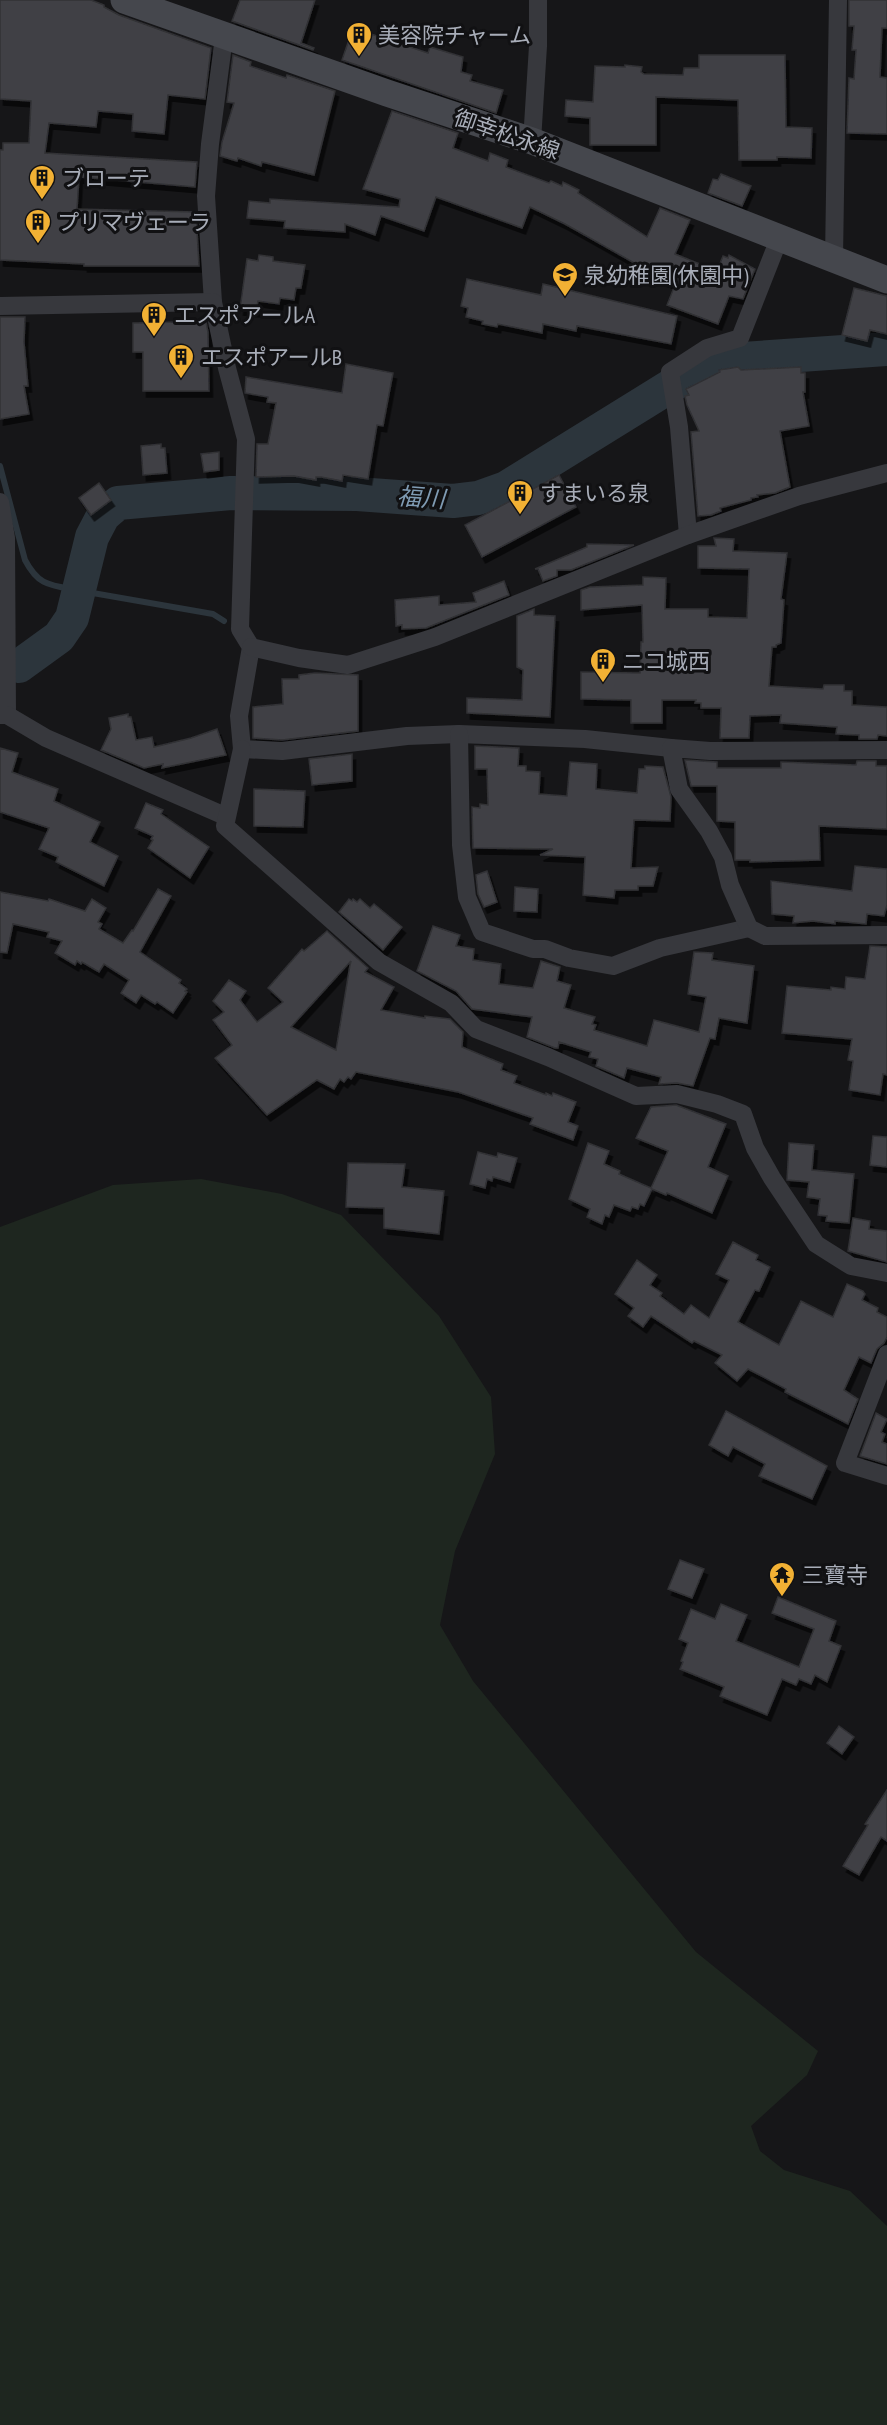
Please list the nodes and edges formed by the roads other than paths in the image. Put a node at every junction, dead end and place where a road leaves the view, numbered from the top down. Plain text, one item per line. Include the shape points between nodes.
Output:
1 (123, 0) edge
2 (538, 0) edge
3 (838, 0) edge
4 (224, 37) junction
5 (532, 141) junction
6 (779, 239) junction
7 (834, 258) junction
8 (887, 280) edge
9 (213, 302) junction
10 (0, 306) edge
11 (887, 473) edge
12 (0, 502) edge
13 (688, 535) junction
14 (3, 538) edge
15 (251, 647) junction
16 (3, 715) edge
17 (459, 734) junction
18 (671, 748) junction
19 (242, 749) junction
20 (887, 750) edge
21 (225, 816) junction
22 (749, 928) junction
23 (887, 935) edge
24 (887, 1273) edge
25 (887, 1354) edge
26 (887, 1476) edge

1 - 4 main road, 御幸松永線
2 - 5 street
3 - 7 street
4 - 5 main road, 御幸松永線
4 - 9 street via 206,196
5 - 6 main road, 御幸松永線
6 - 7 main road, 御幸松永線
6 - 13 street via 740,338 707,348 670,372 679,426
7 - 8 main road, 御幸松永線
9 - 10 street
9 - 15 street via 246,439 240,629
11 - 13 street via 799,496
12 - 14 street
13 - 15 street via 435,637 348,665
14 - 16 street
15 - 19 street via 239,716
16 - 21 street via 46,738
17 - 18 street
17 - 19 street via 407,736 282,752
17 - 22 street via 461,845 467,897 482,932 533,949 613,966 660,948
18 - 20 street
18 - 22 street via 680,789 723,857 730,885
19 - 21 street
21 - 24 street via 225,826 379,962 451,1003 476,1029 636,1096 677,1094 743,1114 755,1148 816,1244 851,1266
22 - 23 street via 765,936
25 - 26 street via 845,1463

